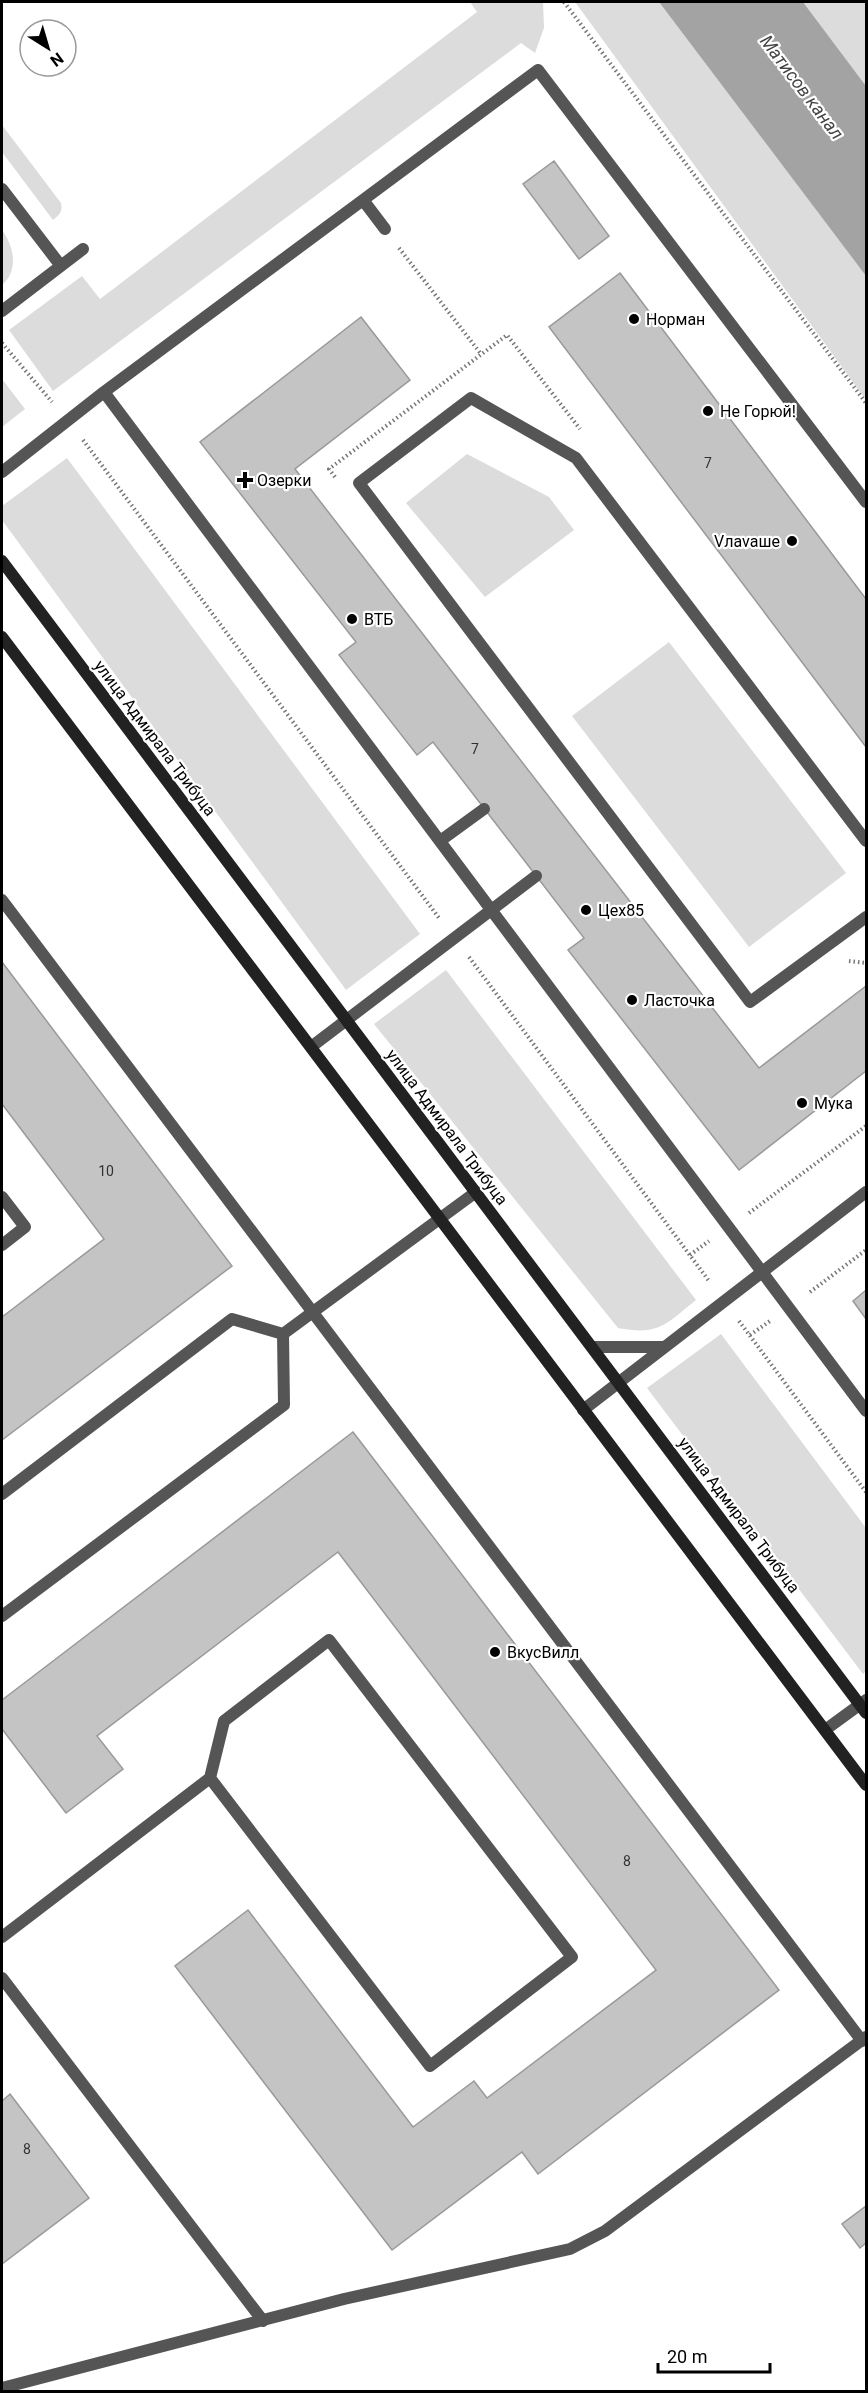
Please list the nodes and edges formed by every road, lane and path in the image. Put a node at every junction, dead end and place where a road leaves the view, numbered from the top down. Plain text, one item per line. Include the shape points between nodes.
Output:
1 (564, 2) edge
2 (2, 189) edge
3 (363, 200) junction
4 (385, 229) joint
5 (83, 249) dead end
6 (61, 266) junction
7 (2, 311) edge
8 (2, 343) edge
9 (481, 354) junction
10 (104, 392) junction
11 (867, 403) edge
12 (69, 421) junction
13 (580, 429) dead end
14 (2, 472) edge
15 (336, 478) dead end
16 (867, 502) edge
17 (2, 561) edge
18 (2, 637) edge
19 (484, 809) dead end
20 (440, 841) junction
21 (867, 841) edge
22 (537, 876) dead end
23 (2, 900) edge
24 (493, 911) junction
25 (867, 917) edge
26 (454, 938) junction
27 (849, 961) dead end
28 (867, 963) edge
29 (346, 1020) junction
30 (311, 1047) junction
31 (867, 1126) edge
32 (476, 1192) junction
33 (867, 1192) edge
34 (2, 1197) edge
35 (441, 1219) junction
36 (729, 1227) junction
37 (2, 1245) edge
38 (690, 1255) junction
39 (762, 1271) junction
40 (723, 1302) junction
41 (312, 1311) junction
42 (283, 1334) junction
43 (593, 1347) junction
44 (665, 1347) junction
45 (619, 1383) junction
46 (583, 1410) junction
47 (867, 1411) edge
48 (867, 1492) edge
49 (2, 1494) edge
50 (2, 1616) edge
51 (864, 1706) edge
52 (825, 1730) junction
53 (210, 1778) junction
54 (867, 1785) edge
55 (2, 1937) edge
56 (2, 1978) edge
57 (864, 2039) edge
58 (263, 2321) junction
59 (2, 2388) edge

1 - 11 path
2 - 6 lane
3 - 4 lane
3 - 10 lane
3 - 16 lane via 538,70
4 - 9 path
5 - 6 lane
6 - 7 lane
8 - 12 path
9 - 13 path via 507,335
9 - 15 path via 329,469
10 - 12 lane
10 - 20 lane
12 - 14 lane
12 - 26 path
17 - 29 street, улица Адмирала Трибуца
18 - 30 street
19 - 20 lane
20 - 24 lane
21 - 25 lane via 576,458 471,398 359,483 750,1002
22 - 24 lane
23 - 41 lane
24 - 26 lane
24 - 36 lane
26 - 29 lane
26 - 38 path
27 - 28 path
29 - 30 lane
29 - 32 street, улица Адмирала Трибуца
30 - 35 street
31 - 36 path
32 - 35 lane
32 - 43 street, улица Адмирала Трибуца
33 - 39 lane
34 - 37 lane via 25,1227
35 - 41 lane
35 - 46 street
36 - 38 path
36 - 39 lane
38 - 40 path
39 - 40 lane
39 - 47 lane
40 - 44 lane
40 - 48 path
41 - 42 lane
41 - 57 lane
42 - 49 lane via 232,1319
42 - 50 lane via 284,1405
43 - 44 lane
43 - 45 street, улица Адмирала Трибуца
44 - 45 lane
45 - 46 lane
45 - 51 street, улица Адмирала Трибуца
46 - 52 street
51 - 52 lane
52 - 54 street
53 - 53 lane via 224,1721 329,1640 572,1957 430,2066
53 - 55 lane
56 - 58 lane
57 - 58 lane via 605,2231 570,2249
58 - 59 lane

